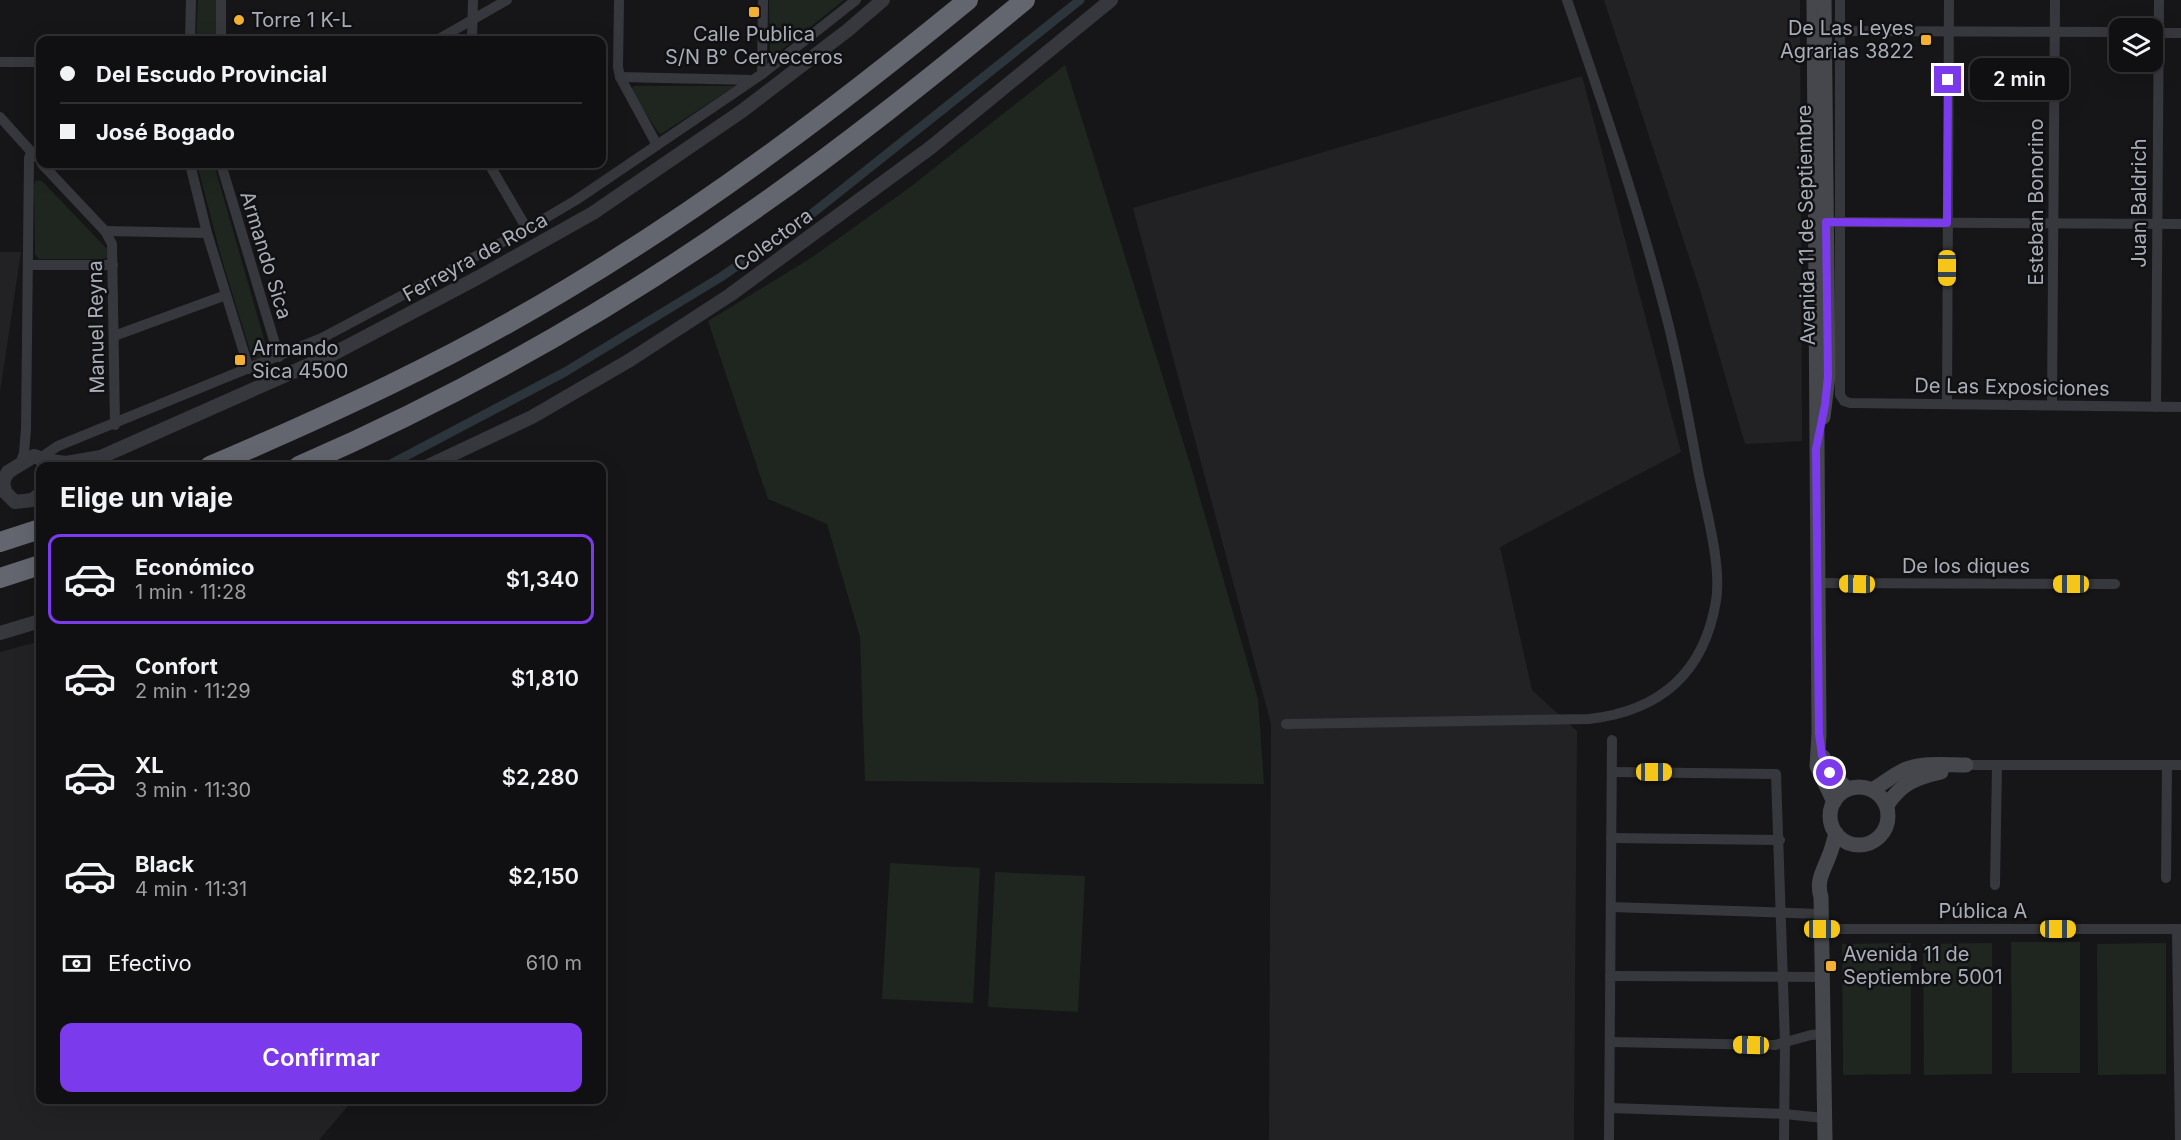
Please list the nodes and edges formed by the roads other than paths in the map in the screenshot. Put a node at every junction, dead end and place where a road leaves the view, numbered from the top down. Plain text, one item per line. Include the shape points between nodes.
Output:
1 (191, 0) edge
2 (221, 0) edge
3 (473, 0) edge
4 (507, 0) edge
5 (619, 0) edge
6 (763, 0) edge
7 (856, 0) edge
8 (883, 0) edge
9 (968, 0) edge
10 (1025, 0) edge
11 (1111, 0) edge
12 (1567, 0) edge
13 (1814, 0) edge
14 (1824, 0) edge
15 (1840, 0) edge
16 (1948, 0) edge
17 (2055, 0) edge
18 (2159, 0) edge
19 (2157, 18) edge
20 (473, 20) junction
21 (1826, 31) junction
22 (1948, 32) junction
23 (2055, 32) junction
24 (2109, 32) edge
25 (2163, 33) edge
26 (2181, 33) edge
27 (190, 36) edge
28 (220, 36) edge
29 (443, 36) edge
30 (472, 36) edge
31 (0, 62) edge
32 (36, 62) edge
33 (2156, 72) edge
34 (620, 77) junction
35 (758, 77) junction
36 (0, 117) edge
37 (657, 145) junction
38 (36, 150) edge
39 (46, 168) edge
40 (190, 168) edge
41 (222, 168) edge
42 (491, 168) edge
43 (1827, 222) junction
44 (1947, 223) junction
45 (2054, 224) junction
46 (2157, 224) junction
47 (2181, 224) edge
48 (527, 229) junction
49 (105, 231) junction
50 (207, 233) junction
51 (28, 265) junction
52 (113, 265) junction
53 (226, 295) junction
54 (114, 336) junction
55 (279, 357) junction
56 (249, 369) junction
57 (1947, 403) junction
58 (2052, 405) junction
59 (2157, 406) junction
60 (2181, 407) edge
61 (115, 424) junction
62 (26, 429) junction
63 (1816, 449) junction
64 (101, 457) junction
65 (40, 460) edge
66 (76, 462) edge
67 (92, 462) edge
68 (219, 462) edge
69 (308, 462) edge
70 (436, 462) edge
71 (20, 464) junction
72 (2, 477) edge
73 (36, 497) edge
74 (0, 501) edge
75 (15, 502) junction
76 (36, 530) edge
77 (0, 542) edge
78 (36, 567) edge
79 (0, 578) edge
80 (1817, 583) junction
81 (2115, 584) dead end
82 (36, 622) edge
83 (0, 633) edge
84 (1286, 723) dead end
85 (1819, 734) junction
86 (1612, 740) dead end
87 (1966, 765) junction
88 (1996, 765) junction
89 (2167, 765) junction
90 (2181, 765) edge
91 (1612, 772) junction
92 (1848, 789) junction
93 (1872, 790) junction
94 (1834, 802) junction
95 (1887, 805) junction
96 (1836, 833) junction
97 (1611, 838) junction
98 (1780, 840) junction
99 (1857, 846) junction
100 (2166, 878) dead end
101 (1995, 885) dead end
102 (1821, 897) junction
103 (1611, 907) junction
104 (1782, 913) junction
105 (1822, 921) junction
106 (2179, 929) edge
107 (1610, 976) junction
108 (1822, 977) junction
109 (1782, 978) junction
110 (1823, 1034) junction
111 (1610, 1042) junction
112 (1785, 1043) junction
113 (2180, 1082) edge
114 (1610, 1108) junction
115 (1784, 1114) junction
116 (1824, 1118) junction
117 (1609, 1140) edge
118 (1784, 1140) edge
119 (1825, 1140) edge
120 (2180, 1140) edge

1 - 27 street
2 - 28 street
3 - 20 street
4 - 20 street
5 - 34 street
6 - 35 street
7 - 35 street
8 - 64 street, Ferreyra de Roca via 742,111 584,219 340,351
9 - 68 highway via 783,146 566,290 393,383
10 - 69 highway via 848,142 691,253 503,366
11 - 70 street, Colectora via 930,148 730,295 532,417
12 - 84 street via 1622,163 1676,358 1715,565 1717,598 1707,636 1694,662 1671,688 1655,700 1609,717
13 - 21 main road, Avenida 11 de Septiembre
14 - 21 main road, Avenida 11 de Septiembre
15 - 21 street
16 - 22 street
17 - 23 street, Esteban Bonorino
18 - 19 street, Juan Baldrich
20 - 29 street
20 - 30 street
21 - 22 street
21 - 43 main road, Avenida 11 de Septiembre
21 - 43 street
22 - 23 street
22 - 44 street
23 - 24 street
23 - 45 street, Esteban Bonorino
25 - 26 street
31 - 32 street
33 - 46 street, Juan Baldrich
34 - 35 street
34 - 37 street
35 - 37 street
36 - 38 street
37 - 48 street
38 - 51 street via 29,158
39 - 49 street
40 - 50 street
41 - 55 street, Armando Sica
42 - 48 street
43 - 44 street
43 - 57 street, De Las Exposiciones via 1840,395 1850,403
43 - 63 main road, Avenida 11 de Septiembre
43 - 63 main road, Avenida 11 de Septiembre via 1828,376
44 - 45 street
44 - 57 street
45 - 46 street
45 - 58 street, Esteban Bonorino
46 - 47 street
46 - 59 street, Juan Baldrich
48 - 55 street, Ferreyra de Roca via 358,321
49 - 50 street
49 - 52 street, Manuel Reyna via 112,244
50 - 53 street
51 - 52 street
51 - 62 street
52 - 54 street, Manuel Reyna
53 - 54 street
53 - 56 street
54 - 61 street, Manuel Reyna
55 - 56 street, Ferreyra de Roca
56 - 61 street, Ferreyra de Roca
57 - 58 street, De Las Exposiciones
58 - 59 street, De Las Exposiciones
59 - 60 street, De Las Exposiciones
61 - 65 street, Ferreyra de Roca via 58,446
62 - 65 street
62 - 71 street
63 - 80 main road, Avenida 11 de Septiembre
64 - 66 street, Ferreyra de Roca
64 - 67 street
65 - 71 street, Ferreyra de Roca
71 - 72 street, Ferreyra de Roca
72 - 75 street, Ferreyra de Roca via 5,492
73 - 75 street
74 - 75 street
76 - 77 highway
78 - 79 highway
80 - 81 street, De los diques
80 - 85 main road, Avenida 11 de Septiembre
82 - 83 street
85 - 92 main road via 1830,773
85 - 94 main road via 1817,766
86 - 91 street
87 - 88 street
87 - 93 main road via 1915,767
87 - 95 main road via 1909,782 1900,787
88 - 89 street
88 - 101 street
89 - 90 street
89 - 100 street
91 - 97 street
91 - 98 street via 1776,774
92 - 93 main road
92 - 94 main road
93 - 95 main road
94 - 96 main road via 1830,821
95 - 99 main road via 1885,830 1873,842
96 - 99 main road
96 - 102 main road via 1821,873
97 - 98 street
97 - 103 street
98 - 104 street
99 - 102 main road via 1846,851 1832,867
102 - 105 main road
103 - 104 street, Pública A
103 - 107 street
104 - 105 street, Pública A
104 - 109 street
105 - 106 street, Pública A
105 - 108 main road
106 - 113 street
107 - 109 street
107 - 111 street
108 - 109 street
108 - 110 main road
109 - 112 street
110 - 112 street
110 - 116 main road
111 - 112 street
111 - 114 street
112 - 115 street
113 - 120 street
114 - 115 street
114 - 117 street
115 - 116 street
115 - 118 street
116 - 119 main road

